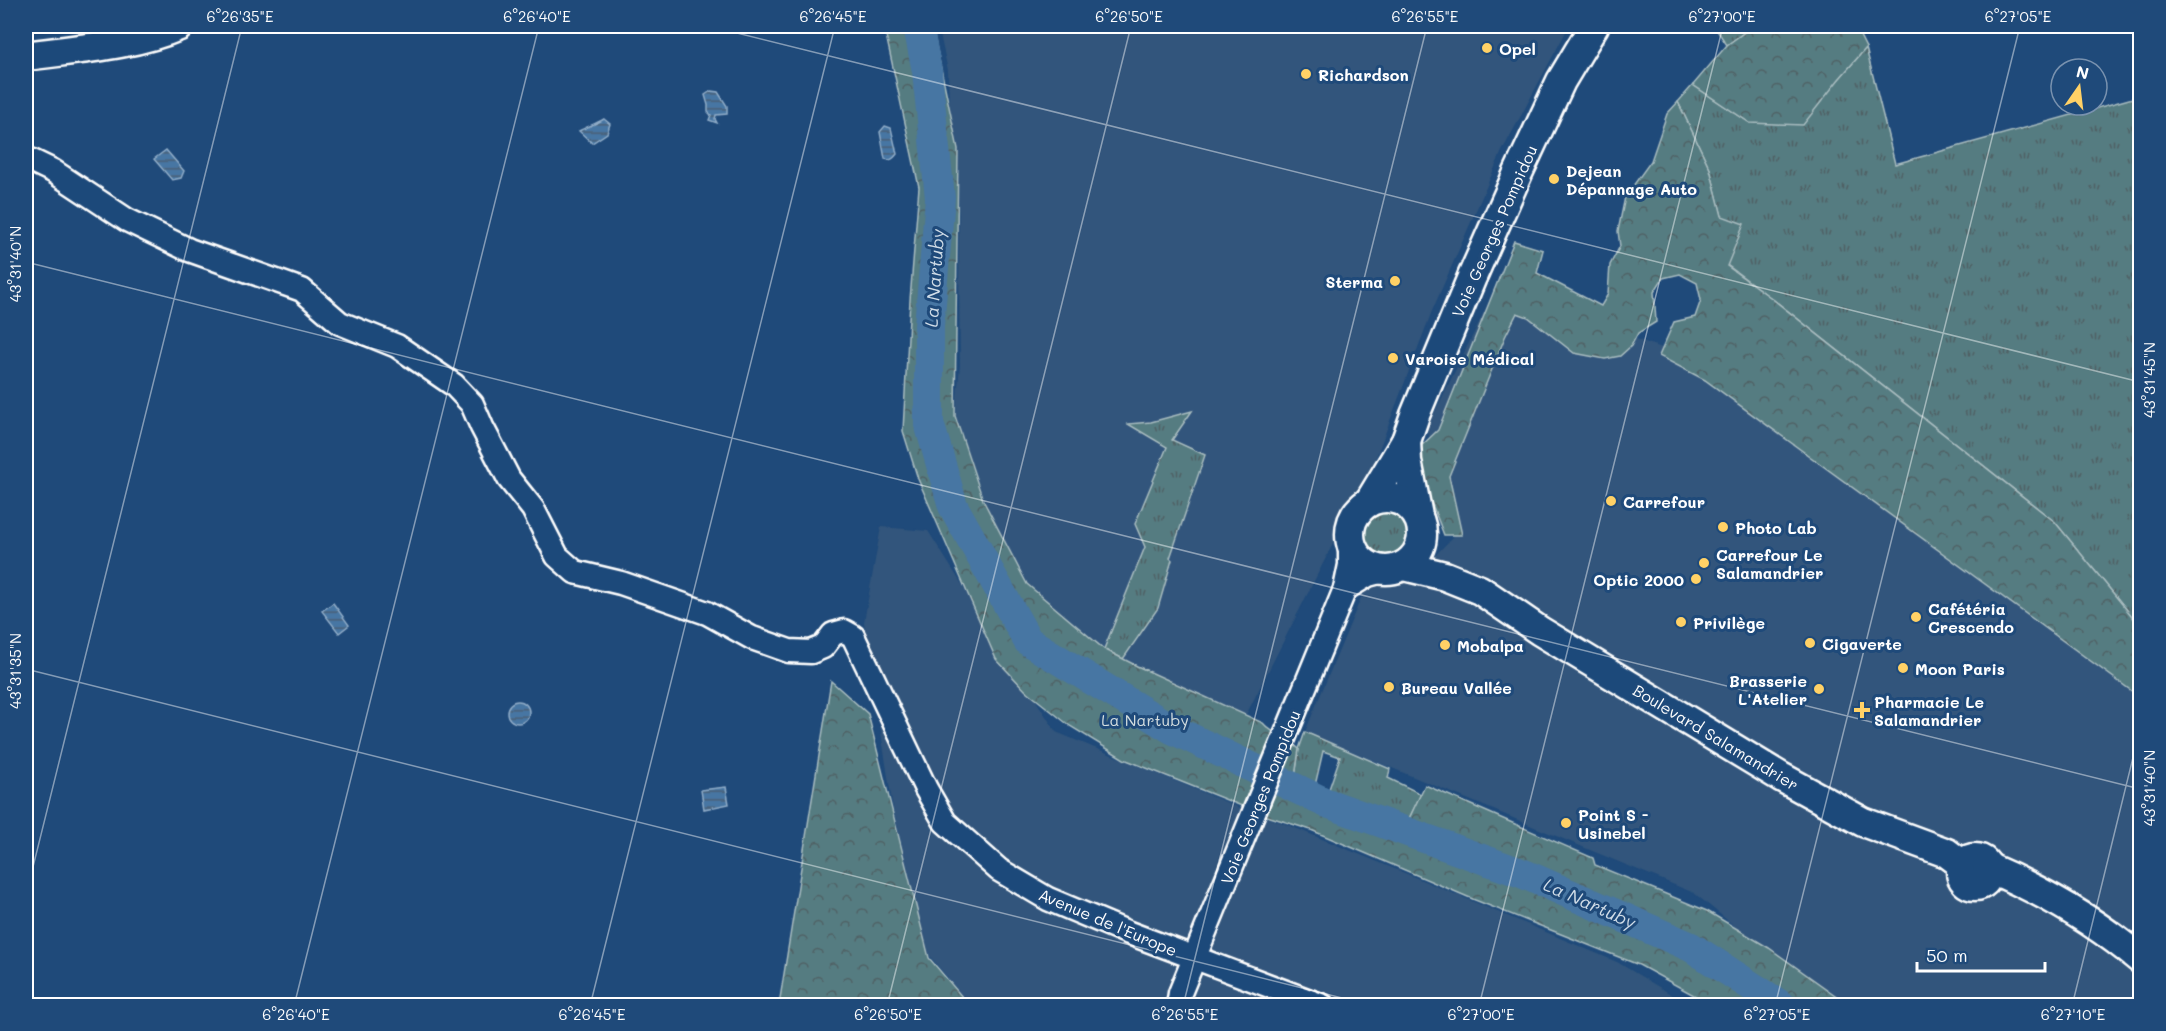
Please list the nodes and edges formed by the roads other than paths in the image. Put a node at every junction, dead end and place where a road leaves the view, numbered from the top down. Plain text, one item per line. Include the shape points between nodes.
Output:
1 (179, 26) edge
2 (1594, 26) edge
3 (26, 56) edge
4 (26, 158) edge
5 (1406, 441) junction
6 (1369, 502) junction
7 (1420, 520) junction
8 (1350, 537) junction
9 (1395, 568) junction
10 (1345, 589) junction
11 (1480, 590) junction
12 (1195, 958) junction
13 (2140, 958) edge
14 (1178, 1005) edge
15 (1323, 1005) edge

1 - 3 main road via 126,41
2 - 5 main road, Voie Georges Pompidou via 1561,81 1518,173
4 - 12 street, Avenue de l'Europe via 54,171 127,220 189,250 302,290 340,323 397,346 454,385 472,404 509,479 533,509 557,556 575,572 621,583 707,613 752,638 789,651 811,652 824,647 833,634 844,631 853,636 945,822 999,870 1048,899
5 - 6 main road, Voie Georges Pompidou
5 - 7 main road, Voie Georges Pompidou
6 - 7 main road via 1398,500
6 - 8 main road via 1356,515
7 - 9 main road via 1420,548 1413,558
7 - 11 main road, Boulevard Salamandrier via 1433,546
8 - 9 main road via 1353,549 1370,566
8 - 10 street, Voie Georges Pompidou
9 - 10 street via 1368,575
9 - 11 main road, Boulevard Salamandrier via 1445,576
10 - 12 street, Voie Georges Pompidou
11 - 13 main road, Boulevard Salamandrier via 1540,631 1781,777 1863,822 2017,880
12 - 14 street, Voie Georges Pompidou
12 - 15 street, Avenue de l'Europe

